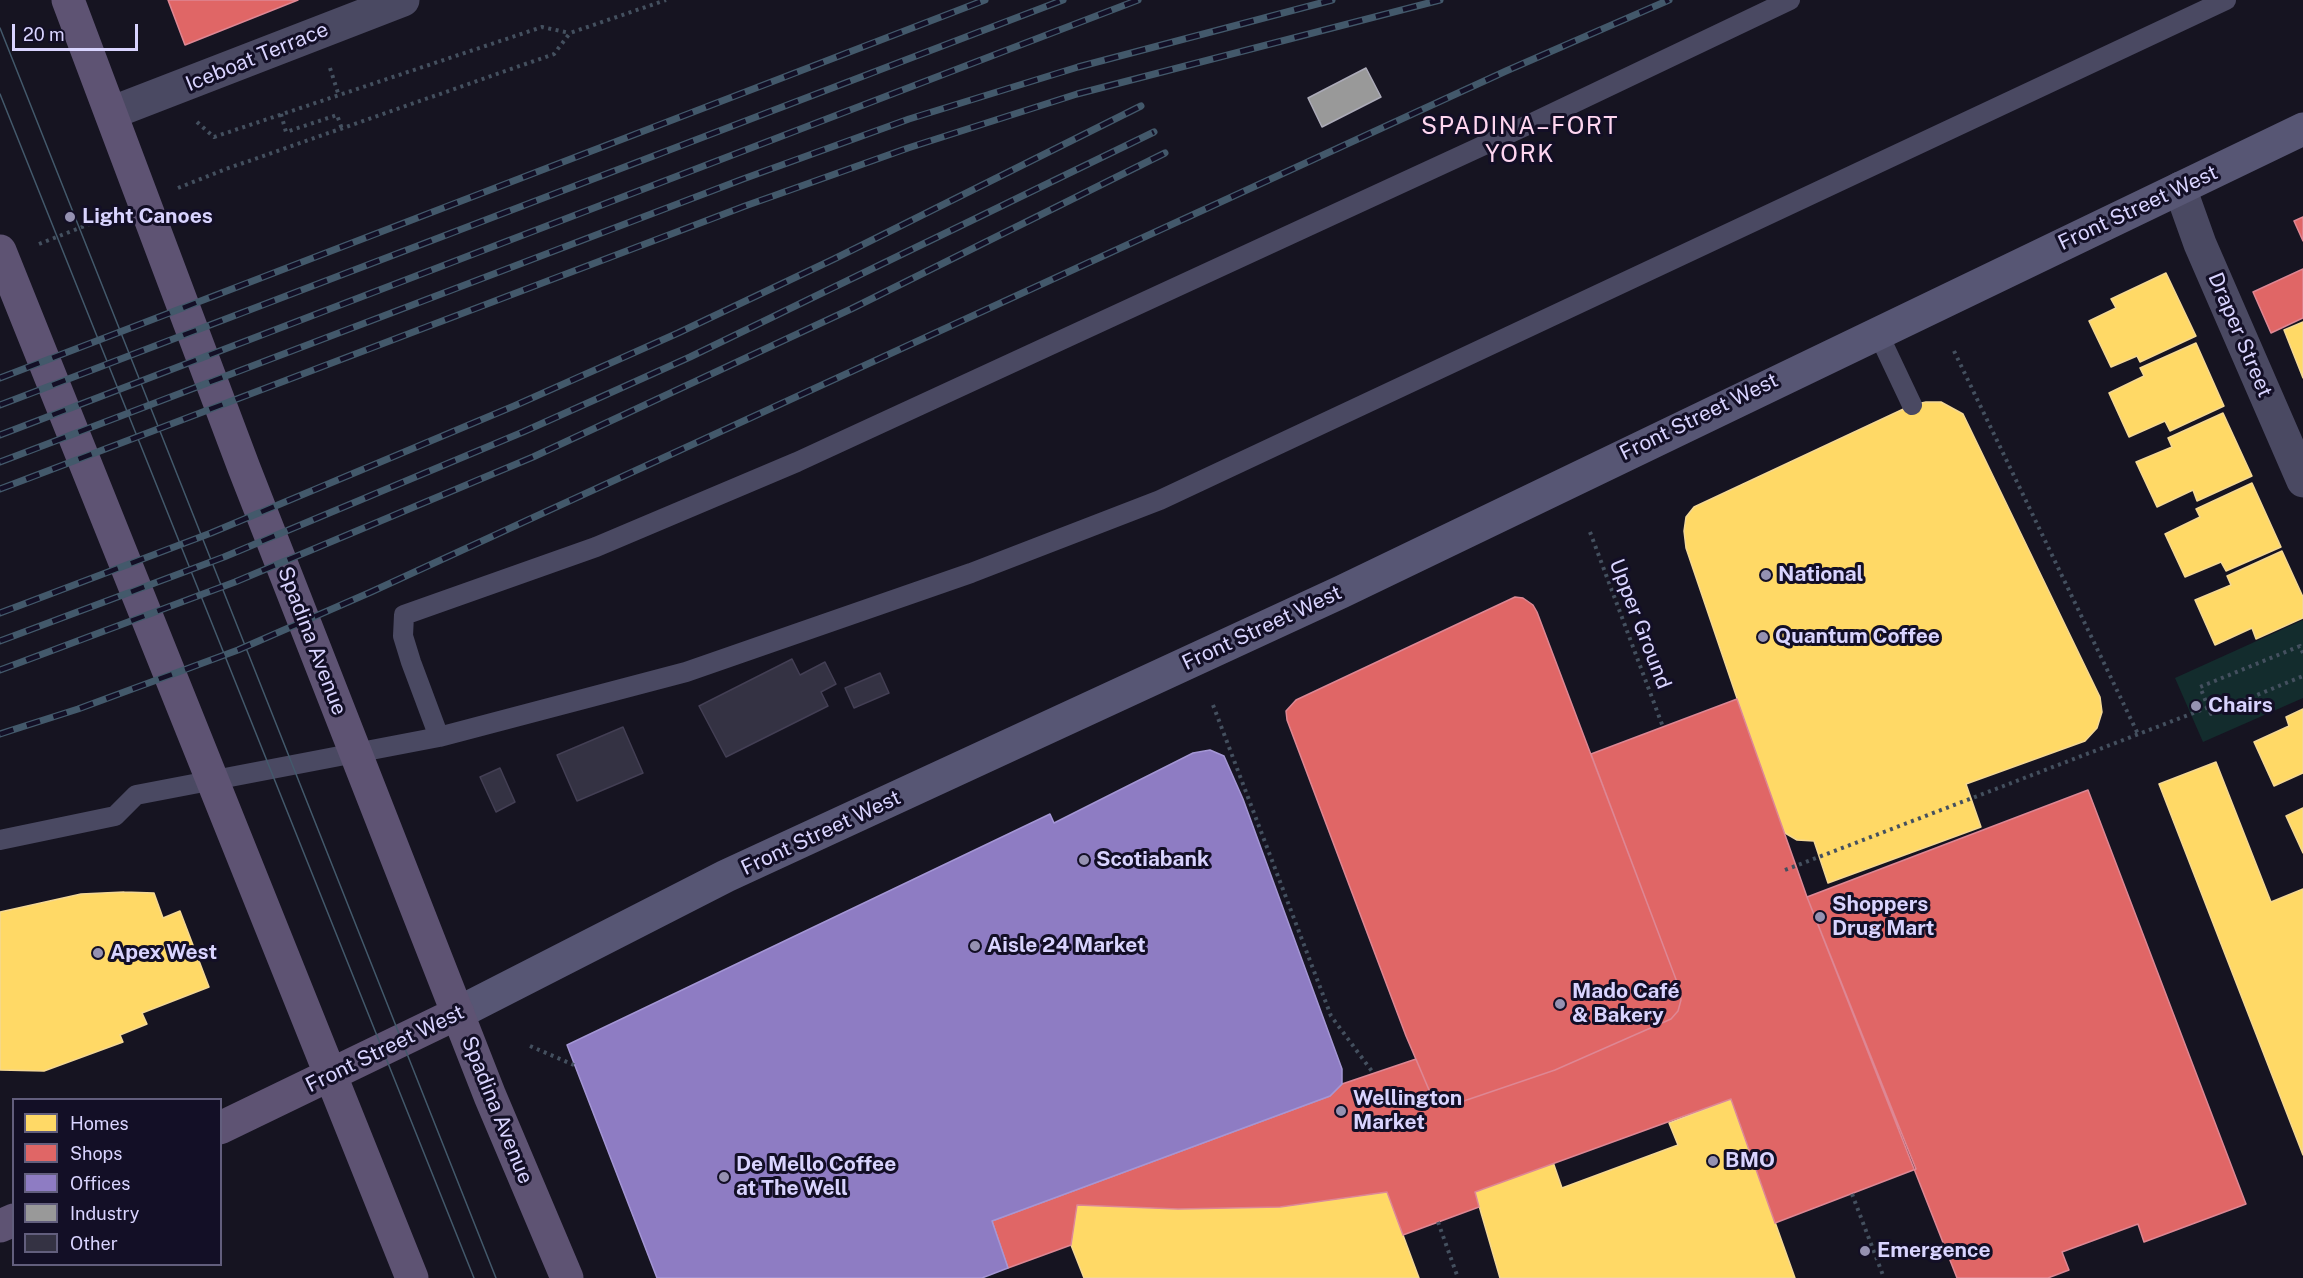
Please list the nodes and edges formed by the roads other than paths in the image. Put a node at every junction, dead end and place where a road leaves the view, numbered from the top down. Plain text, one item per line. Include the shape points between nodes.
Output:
1 (68, 0) edge
2 (403, 0) edge
3 (1790, 0) edge
4 (2226, 0) edge
5 (111, 113) junction
6 (2303, 129) edge
7 (2180, 188) junction
8 (0, 251) edge
9 (1877, 332) junction
10 (1912, 405) dead end
11 (2303, 481) edge
12 (439, 736) junction
13 (0, 840) edge
14 (458, 1013) junction
15 (332, 1076) junction
16 (222, 1127) edge
17 (412, 1278) edge
18 (567, 1278) edge

1 - 5 main road, Spadina Avenue
2 - 5 street, Iceboat Terrace
3 - 12 lane via 797,462 596,547 404,615 403,636
4 - 12 lane via 1160,500 971,573 686,672
5 - 14 main road, Spadina Avenue via 244,468
6 - 7 main road, Front Street West
7 - 9 main road, Front Street West
7 - 11 street, Draper Street via 2200,244
8 - 15 main road
9 - 10 lane
9 - 14 main road, Front Street West via 1341,592 726,876
12 - 13 lane via 136,795 115,816
14 - 15 main road, Front Street West
14 - 18 main road, Spadina Avenue
15 - 16 main road, Front Street West
15 - 17 main road

